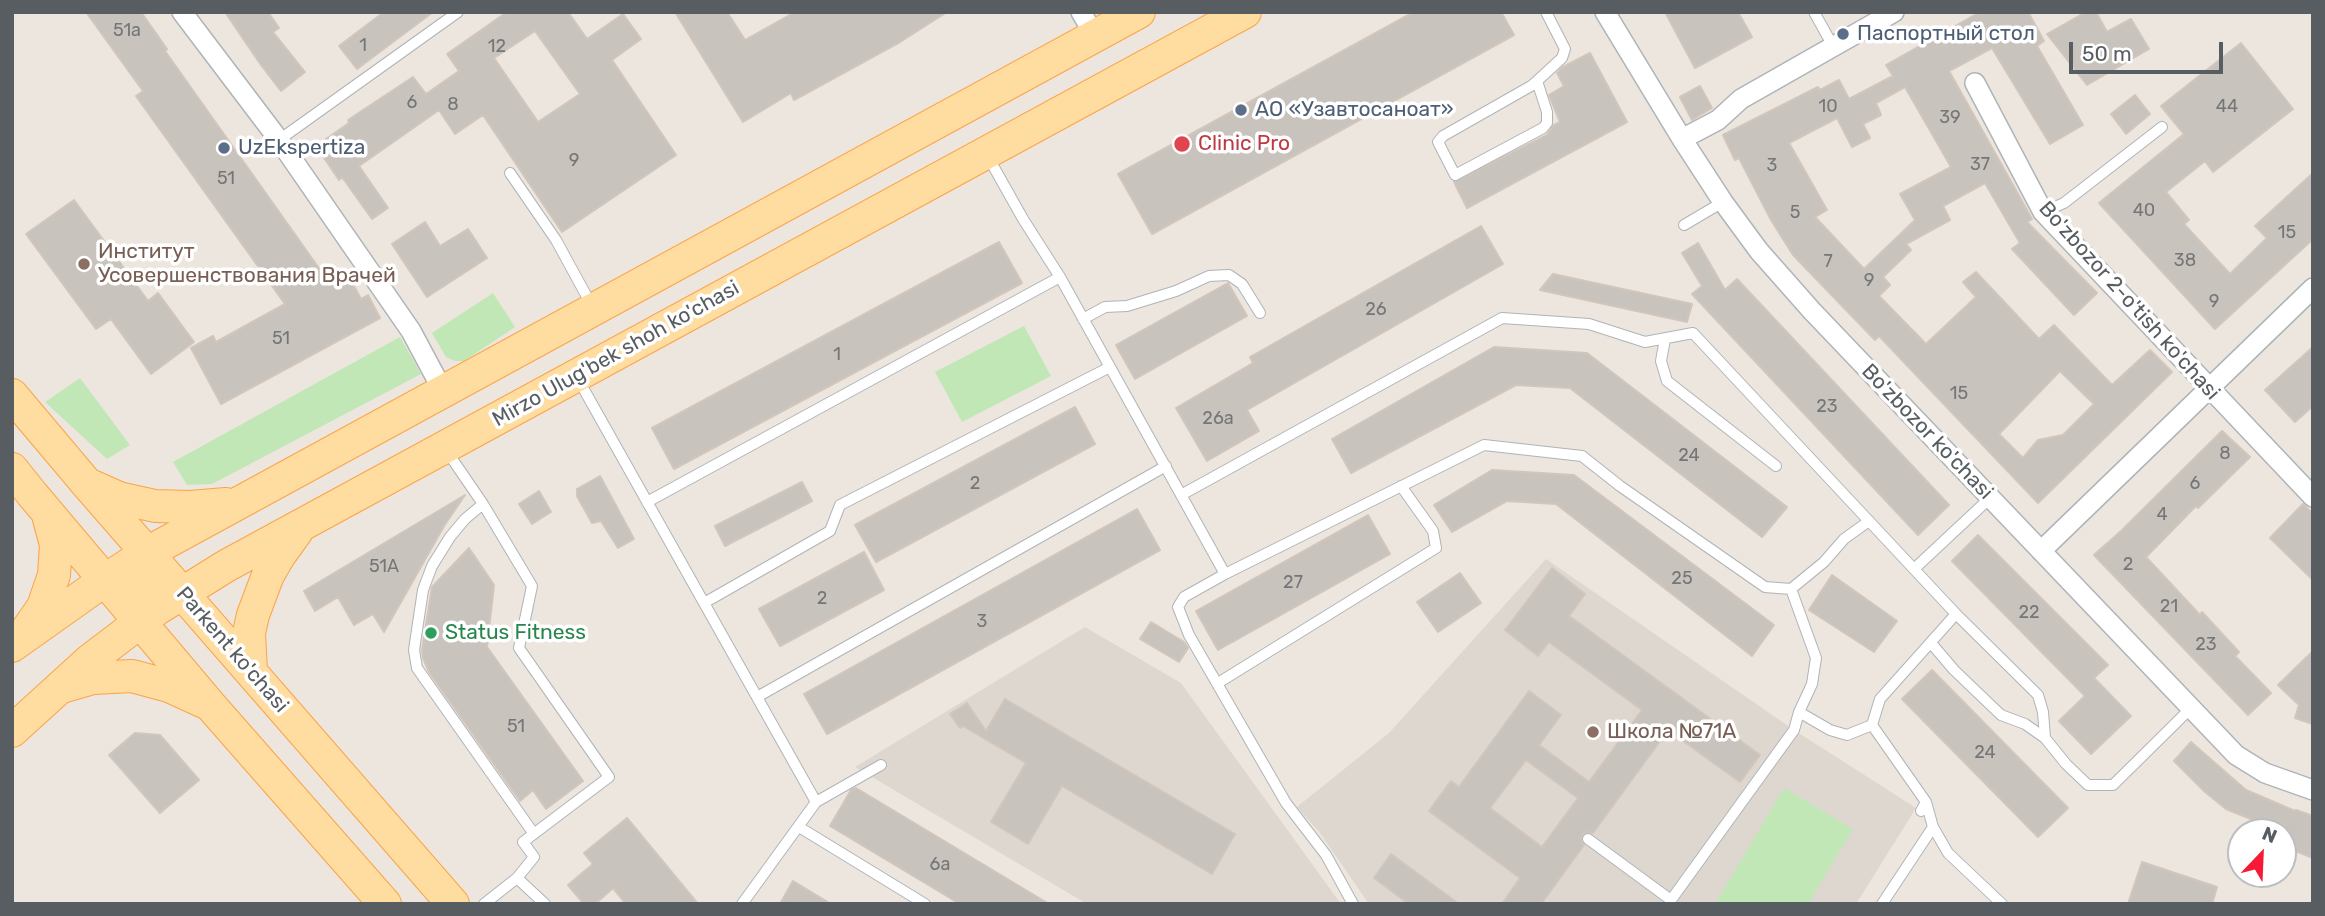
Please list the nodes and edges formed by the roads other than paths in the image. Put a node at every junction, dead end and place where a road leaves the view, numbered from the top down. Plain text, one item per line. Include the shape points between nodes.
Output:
1 (181, 12) edge
2 (458, 12) edge
3 (1139, 12) edge
4 (1245, 12) edge
5 (1546, 12) edge
6 (1605, 12) edge
7 (1814, 12) edge
8 (1894, 12) edge
9 (1088, 24) edge
10 (1833, 46) junction
11 (1537, 81) junction
12 (1975, 83) dead end
13 (962, 109) junction
14 (2162, 127) dead end
15 (1682, 139) junction
16 (279, 140) junction
17 (986, 153) junction
18 (510, 173) dead end
19 (1723, 202) junction
20 (2043, 212) junction
21 (1684, 225) dead end
22 (1060, 277) junction
23 (2313, 288) edge
24 (594, 309) junction
25 (1260, 313) dead end
26 (1083, 319) junction
27 (1665, 339) junction
28 (1110, 367) junction
29 (576, 376) junction
30 (2208, 388) junction
31 (443, 391) junction
32 (12, 394) edge
33 (444, 447) junction
34 (1166, 466) junction
35 (1776, 466) dead end
36 (12, 469) edge
37 (87, 484) junction
38 (1401, 486) junction
39 (1181, 495) junction
40 (2313, 497) edge
41 (1990, 498) junction
42 (647, 502) junction
43 (237, 503) junction
44 (482, 504) junction
45 (48, 513) junction
46 (1870, 522) junction
47 (303, 524) junction
48 (2041, 551) junction
49 (147, 553) junction
50 (1914, 569) junction
51 (1225, 574) junction
52 (105, 580) junction
53 (144, 587) junction
54 (1791, 589) junction
55 (182, 593) junction
56 (704, 603) junction
57 (1956, 614) junction
58 (140, 622) junction
59 (16, 643) edge
60 (1931, 643) junction
61 (251, 672) junction
62 (1218, 682) junction
63 (59, 688) junction
64 (757, 697) junction
65 (211, 706) junction
66 (2192, 708) junction
67 (1798, 712) junction
68 (1872, 724) junction
69 (12, 731) edge
70 (2045, 737) junction
71 (881, 765) dead end
72 (2313, 790) edge
73 (816, 802) junction
74 (799, 827) junction
75 (1933, 827) junction
76 (534, 834) junction
77 (1588, 839) dead end
78 (517, 878) junction
79 (385, 904) edge
80 (453, 904) edge
81 (484, 904) edge
82 (545, 904) edge
83 (742, 904) edge
84 (925, 904) edge
85 (1353, 904) edge
86 (1882, 904) edge
87 (2001, 904) edge

1 - 16 street
2 - 16 lane
3 - 9 main road
4 - 17 main road, Mirzo Ulug'bek shoh ko'chasi
5 - 11 lane via 1566,49
6 - 15 street, Bo'zbozor ko'chasi
7 - 10 lane
8 - 10 street
9 - 13 main road
10 - 15 street
11 - 11 lane via 1443,136 1438,142 1455,174 1543,128 1547,111
12 - 20 street, Bo'zbozor 2-o'tish ko'chasi
13 - 17 main road
13 - 24 main road
14 - 20 lane via 2064,203
15 - 19 street, Bo'zbozor ko'chasi
16 - 31 street via 411,331
17 - 22 lane
17 - 29 main road, Mirzo Ulug'bek shoh ko'chasi
18 - 24 lane via 556,240
19 - 21 lane
19 - 41 street, Bo'zbozor ko'chasi via 1812,311
20 - 30 street, Bo'zbozor 2-o'tish ko'chasi
22 - 26 lane
22 - 42 lane
23 - 30 street
24 - 31 main road
25 - 26 lane via 1242,284 1230,275 1209,276 1127,306 1105,307
26 - 28 lane
27 - 35 lane via 1661,360 1668,381
27 - 39 lane via 1645,342 1589,324 1502,318
27 - 46 lane via 1693,333
28 - 34 lane
28 - 56 lane via 840,505 830,531
29 - 33 main road, Mirzo Ulug'bek shoh ko'chasi
29 - 42 lane
30 - 40 street, Bo'zbozor 2-o'tish ko'chasi
30 - 48 street
31 - 43 main road
32 - 37 main road, Parkent ko'chasi
33 - 44 lane
33 - 47 main road, Mirzo Ulug'bek shoh ko'chasi
34 - 39 lane
34 - 64 lane
36 - 45 main road
37 - 43 main road via 155,506
37 - 49 main road, Parkent ko'chasi
38 - 51 lane
38 - 54 lane via 1484,444 1582,456 1765,587
38 - 62 lane via 1433,531 1436,548
39 - 51 lane
41 - 48 street, Bo'zbozor ko'chasi
41 - 50 lane
42 - 56 lane
43 - 49 main road
44 - 76 lane via 450,537 432,566 423,590 414,650 417,668
44 - 76 lane via 532,586 519,648 609,777
45 - 52 main road
45 - 59 main road via 55,545 54,575 43,607
46 - 50 lane
46 - 54 lane via 1844,539
47 - 55 main road, Mirzo Ulug'bek shoh ko'chasi
47 - 61 main road via 279,556 261,593 249,633
48 - 66 street, Bo'zbozor ko'chasi
49 - 52 main road
49 - 53 main road
49 - 55 main road, Parkent ko'chasi
50 - 57 lane
51 - 62 lane via 1185,597 1178,607
52 - 53 main road
52 - 58 main road
52 - 59 main road
53 - 55 main road
53 - 58 main road
54 - 67 lane via 1816,658 1812,684
55 - 58 main road, Mirzo Ulug'bek shoh ko'chasi
55 - 61 main road, Parkent ko'chasi
56 - 64 lane
57 - 60 lane
57 - 70 lane via 2038,695
58 - 63 main road, Mirzo Ulug'bek shoh ko'chasi
58 - 65 main road
60 - 68 lane via 1880,699
60 - 70 lane via 2001,715
61 - 80 main road, Parkent ko'chasi
62 - 85 lane via 1286,803 1326,855
63 - 65 main road via 93,678 132,677 169,686
63 - 69 main road, Mirzo Ulug'bek shoh ko'chasi
64 - 73 lane
65 - 79 main road
66 - 70 lane via 2113,785 2088,785
66 - 72 street, Bo'zbozor ko'chasi via 2250,765
67 - 68 lane via 1847,735
67 - 77 lane via 1794,730 1671,900
68 - 75 lane
71 - 73 lane
73 - 74 lane
74 - 83 lane
74 - 84 lane
75 - 86 lane
75 - 87 lane via 1948,853
76 - 78 lane via 523,842 534,857
78 - 81 lane
78 - 82 lane

